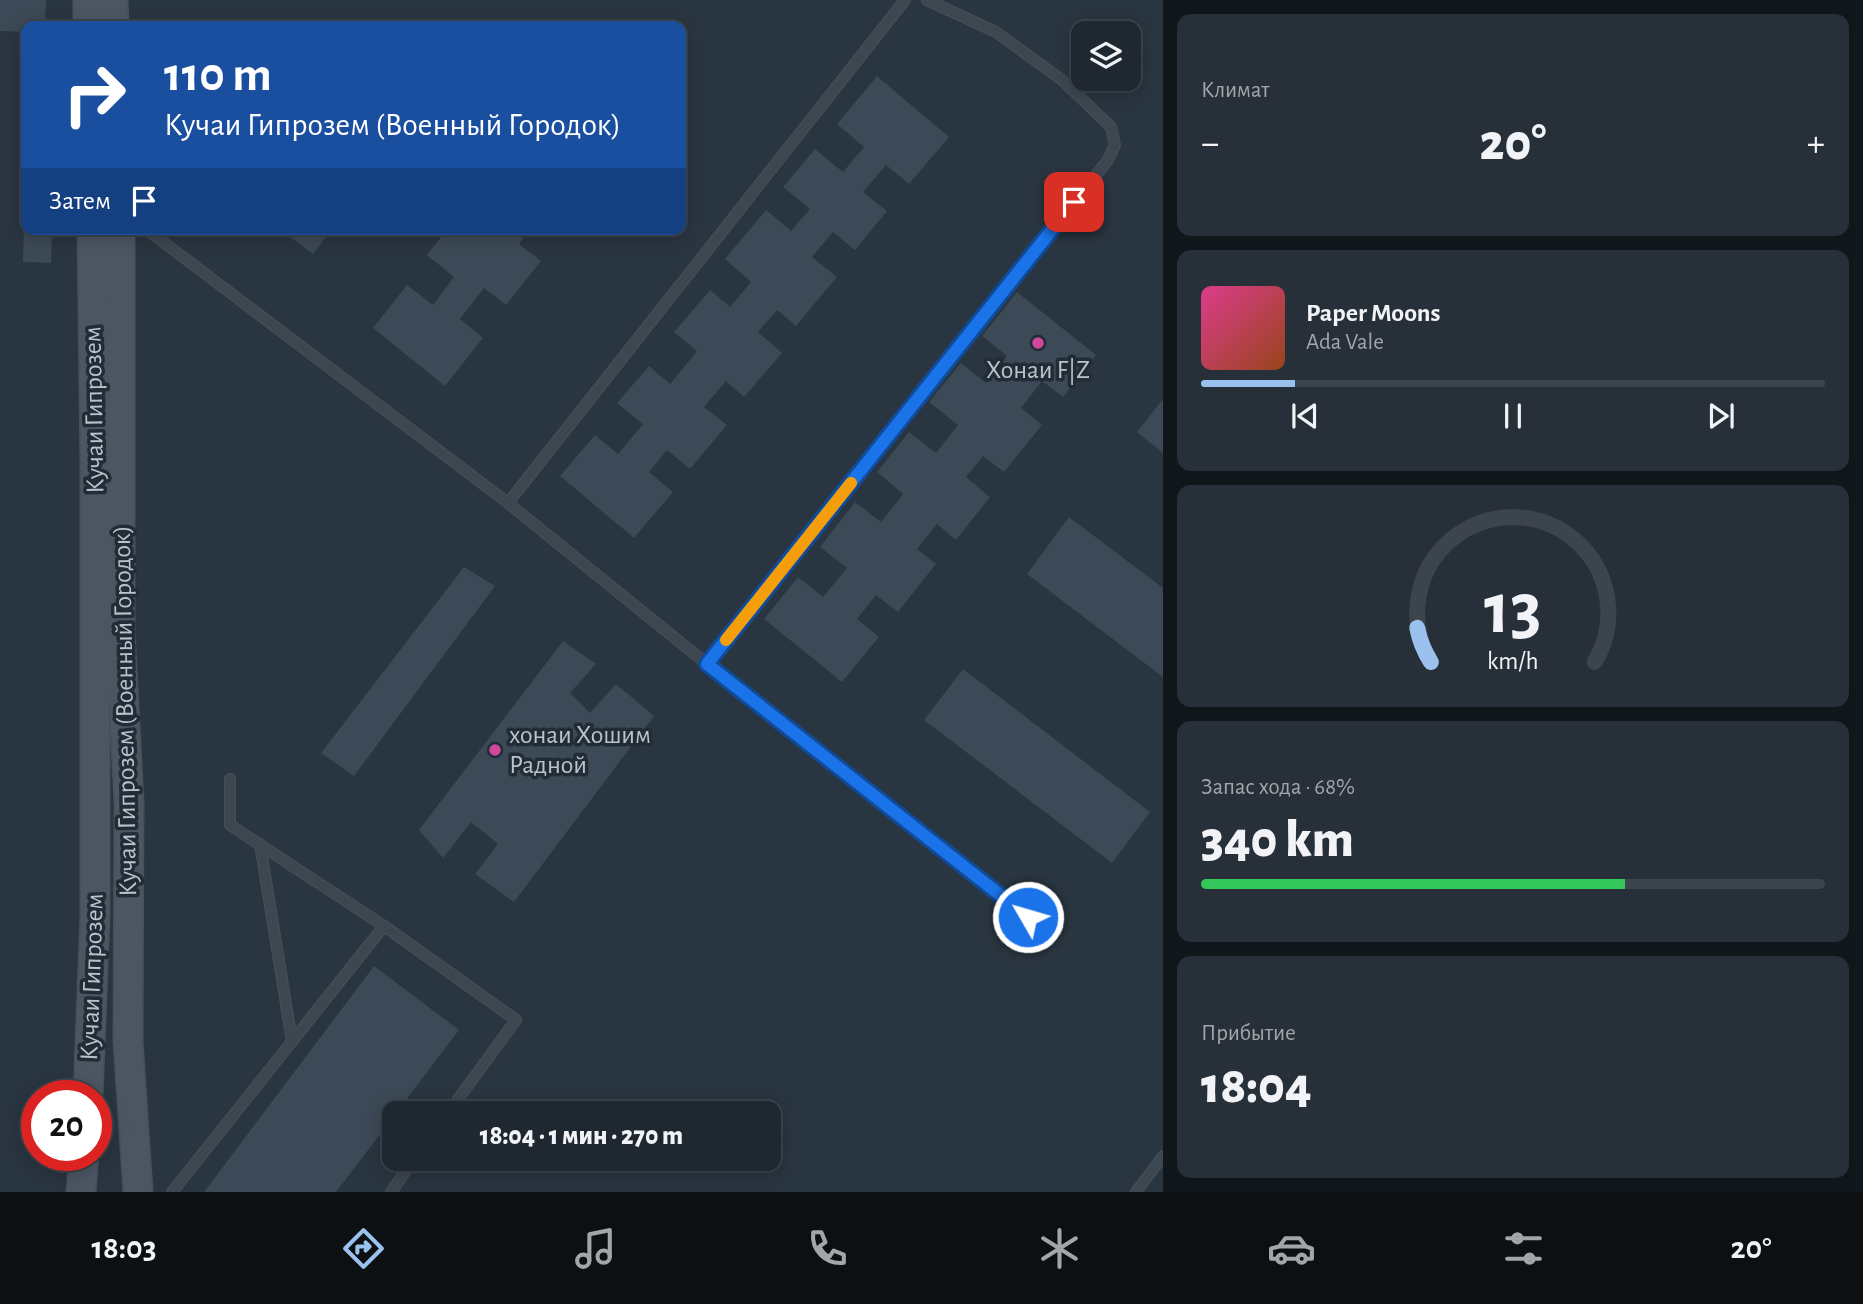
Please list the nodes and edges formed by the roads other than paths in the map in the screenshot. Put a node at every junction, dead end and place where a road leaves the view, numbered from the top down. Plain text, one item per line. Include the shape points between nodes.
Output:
1 (88, 0) edge
2 (113, 0) edge
3 (905, 0) edge
4 (927, 0) edge
5 (88, 21) edge
6 (114, 21) edge
7 (92, 235) edge
8 (120, 235) edge
9 (154, 235) edge
10 (508, 503) junction
11 (707, 664) junction
12 (230, 779) dead end
13 (260, 845) junction
14 (384, 926) junction
15 (1050, 934) dead end
16 (292, 1041) junction
17 (89, 1080) edge
18 (457, 1101) edge
19 (1163, 1156) edge
20 (83, 1171) edge
21 (406, 1171) edge
22 (81, 1192) edge
23 (138, 1192) edge
24 (172, 1192) edge
25 (391, 1192) edge
26 (1136, 1192) edge

1 - 5 main road
2 - 6 main road
3 - 10 lane
4 - 11 lane via 996,32 1062,80 1111,127 1115,145 1108,160
7 - 17 main road, Кучаи Гипрозем via 95,916
8 - 23 main road, Кучаи Гипрозем (Военный Городок) via 120,632 129,802 128,1041
9 - 10 lane
10 - 11 lane
11 - 15 lane
12 - 13 lane via 229,825
13 - 14 lane
13 - 16 lane
14 - 16 lane
14 - 18 lane via 516,1020
16 - 24 lane
19 - 26 lane
20 - 22 main road
21 - 25 lane

